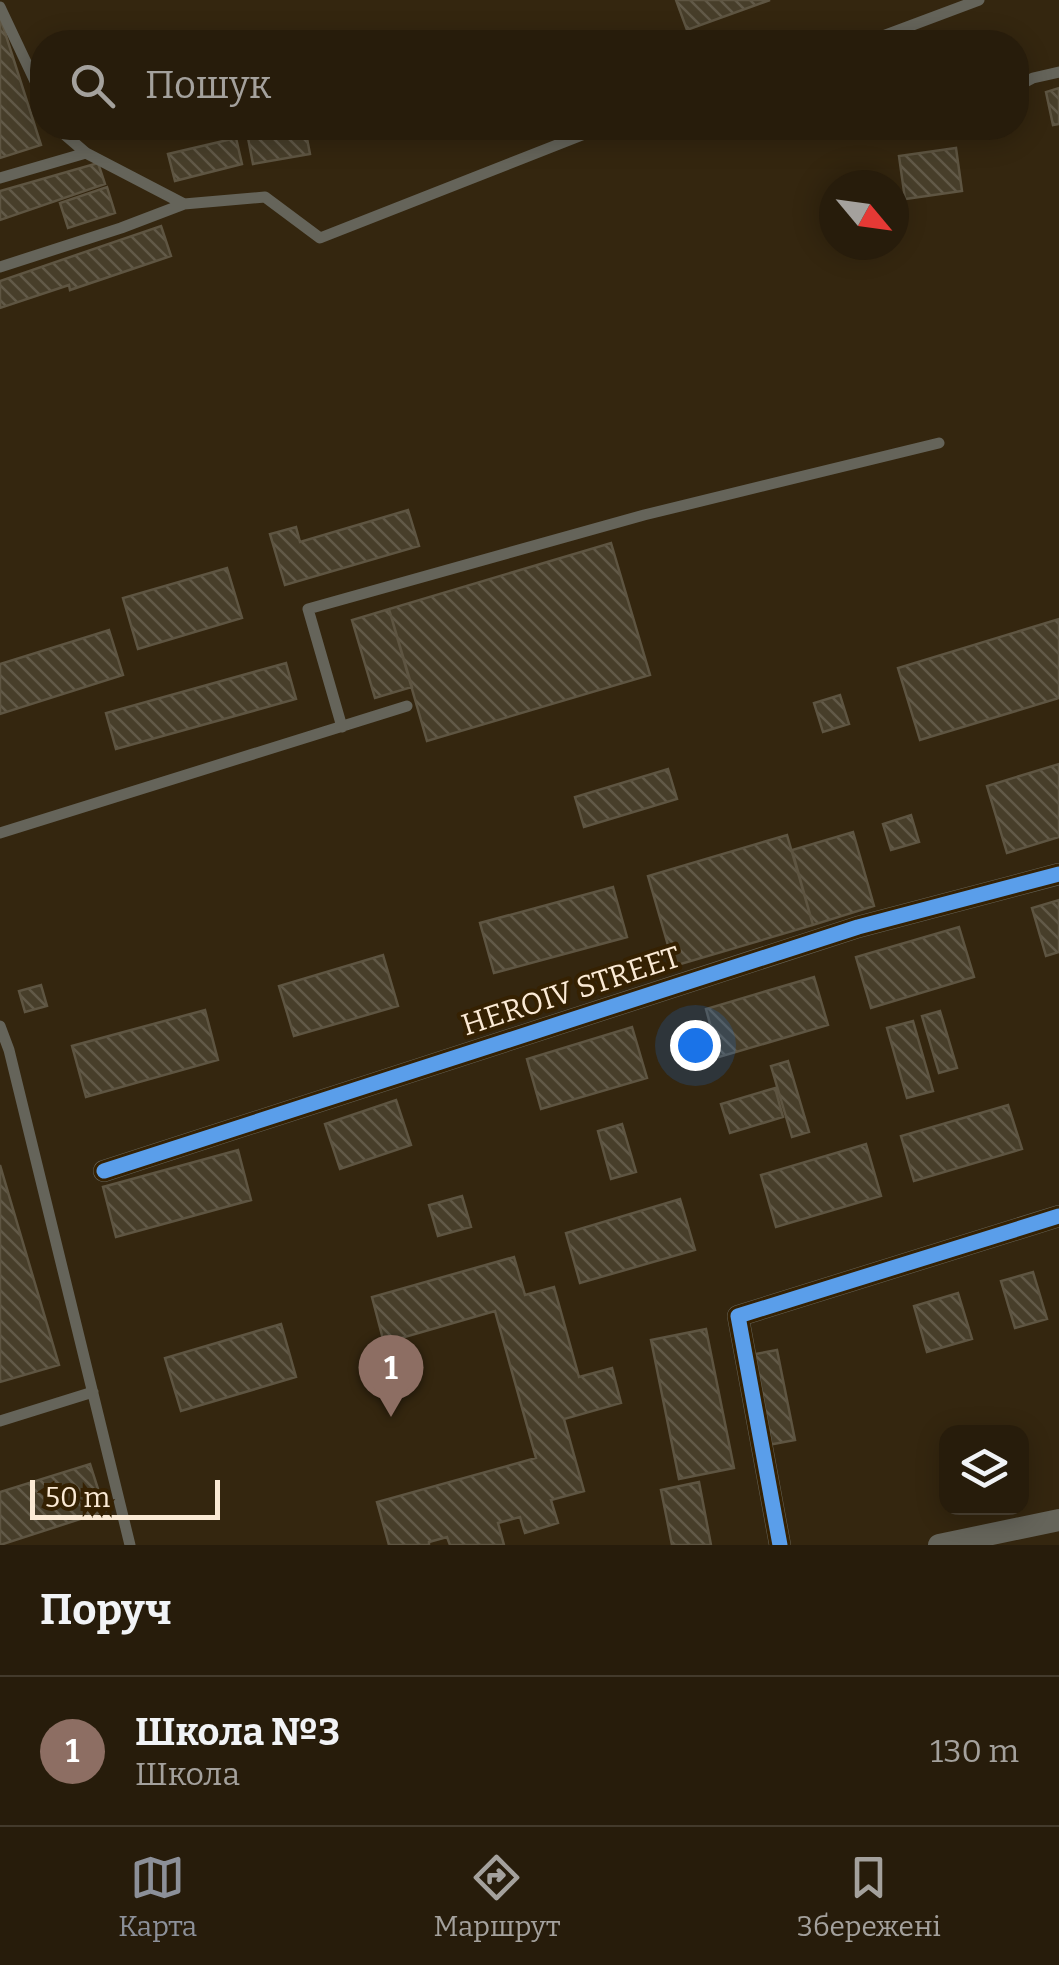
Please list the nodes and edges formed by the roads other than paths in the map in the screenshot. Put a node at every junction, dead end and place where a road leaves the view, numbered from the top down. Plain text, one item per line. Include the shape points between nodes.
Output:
1 (978, 0) edge
2 (0, 7) edge
3 (898, 30) edge
4 (30, 71) edge
5 (1059, 72) edge
6 (1029, 80) edge
7 (71, 140) edge
8 (569, 140) edge
9 (86, 153) junction
10 (0, 178) edge
11 (184, 204) junction
12 (0, 267) edge
13 (939, 443) dead end
14 (408, 706) dead end
15 (342, 726) junction
16 (0, 834) edge
17 (1059, 874) edge
18 (0, 1026) edge
19 (104, 1171) dead end
20 (1059, 1216) edge
21 (93, 1392) junction
22 (0, 1421) edge
23 (1059, 1520) edge
24 (130, 1545) edge
25 (780, 1545) edge
26 (939, 1545) edge

1 - 3 lane
2 - 4 lane
5 - 6 lane
7 - 9 lane
8 - 11 lane via 320,238 265,197
9 - 10 lane
9 - 11 lane
11 - 12 lane
13 - 15 lane via 644,515 308,609
14 - 15 lane
15 - 16 lane
17 - 19 street, HEROIV STREET via 858,927
18 - 21 lane
20 - 25 street via 738,1316
21 - 22 lane
21 - 24 lane
23 - 26 street

